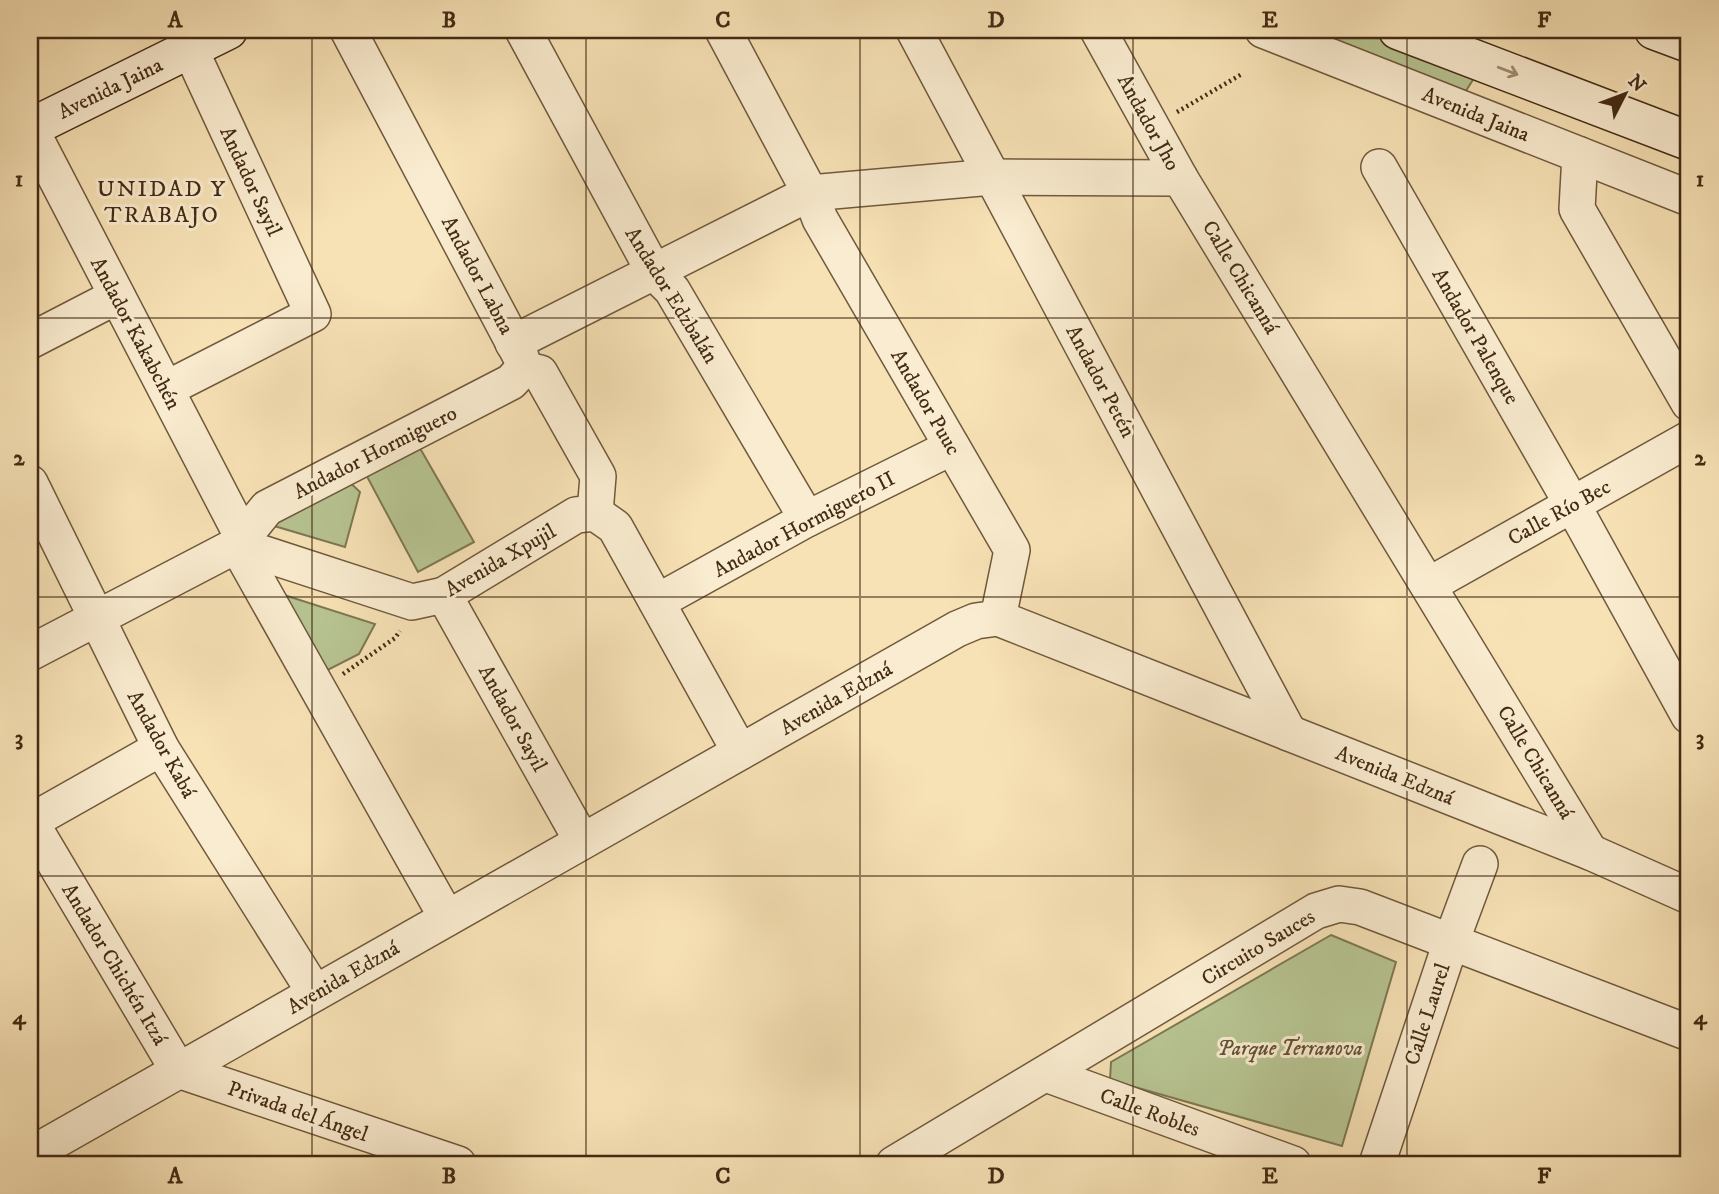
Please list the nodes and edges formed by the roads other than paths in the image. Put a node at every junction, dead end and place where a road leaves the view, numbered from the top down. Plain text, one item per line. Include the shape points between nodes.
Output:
1 (228, 30) edge
2 (348, 30) edge
3 (523, 30) edge
4 (723, 30) edge
5 (914, 30) edge
6 (1098, 30) edge
7 (1263, 30) edge
8 (1398, 30) edge
9 (1654, 30) edge
10 (1452, 40) edge
11 (1689, 43) edge
12 (190, 49) junction
13 (30, 128) edge
14 (1689, 141) edge
15 (1580, 155) junction
16 (1379, 167) dead end
17 (992, 177) junction
18 (1180, 178) junction
19 (810, 193) junction
20 (1689, 198) edge
21 (654, 272) junction
22 (117, 296) junction
23 (30, 341) edge
24 (518, 356) junction
25 (166, 389) junction
26 (1689, 403) edge
27 (1689, 439) edge
28 (953, 447) junction
29 (30, 483) edge
30 (1572, 505) junction
31 (595, 513) junction
32 (807, 519) junction
33 (240, 542) junction
34 (1429, 585) junction
35 (428, 598) junction
36 (657, 603) junction
37 (998, 618) junction
38 (96, 619) junction
39 (30, 653) edge
40 (1689, 716) edge
41 (1289, 733) junction
42 (161, 748) junction
43 (740, 752) junction
44 (30, 821) edge
45 (582, 841) junction
46 (1590, 852) junction
47 (1480, 864) dead end
48 (1689, 896) edge
49 (447, 918) junction
50 (1451, 942) junction
51 (315, 993) junction
52 (1689, 1033) edge
53 (178, 1070) junction
54 (1046, 1074) junction
55 (30, 1154) edge
56 (458, 1164) edge
57 (894, 1164) edge
58 (1293, 1164) edge
59 (1377, 1164) edge

1 - 12 main road, Avenida Jaina
2 - 24 street, Andador Labna
3 - 21 street, Andador Edzbalán
4 - 19 street
5 - 17 street, Andador Petén
6 - 18 street, Andador Jho
7 - 15 street, Avenida Jaina
8 - 10 main road
9 - 11 main road
10 -> 14 main road
12 - 13 main road, Avenida Jaina
12 - 25 street, Andador Sayil via 313,313
13 - 22 street, Andador Kakabchén
15 - 20 street, Avenida Jaina
15 - 26 street via 1577,209
16 - 30 street, Andador Palenque
17 - 18 street
17 - 19 street
17 - 41 street, Andador Petén
18 - 34 street, Calle Chicanná
19 - 21 street, Andador Hormiguero
19 - 28 street, Andador Puuc via 820,219
21 - 24 street, Andador Hormiguero
21 - 32 street, Andador Edzbalán via 672,290
22 - 23 street
22 - 25 street, Andador Kakabchén
24 - 31 street, Andador Labna via 540,373 598,477
24 - 33 street, Andador Hormiguero via 510,382 267,508
25 - 33 street, Andador Kakabchén
27 - 30 street, Calle Río Bec
28 - 32 street, Andador Hormiguero II
28 - 37 street, Andador Puuc via 1012,550
29 - 38 street, Andador Kabá
30 - 34 street, Calle Río Bec
30 - 40 street, Andador Palenque
31 - 35 street, Avenida Xpujil via 576,515
31 - 36 street via 615,527
32 - 36 street, Andador Hormiguero II
33 - 35 street
33 - 38 street
33 - 49 street, Andador Kakabchén
34 - 46 street, Calle Chicanná
35 - 45 street, Andador Sayil
36 - 43 street
37 - 41 street, Avenida Edzná
37 - 43 street, Avenida Edzná via 957,629
38 - 39 street
38 - 42 street, Andador Kabá
41 - 46 street, Avenida Edzná
42 - 44 street
42 - 51 street, Andador Kabá
43 - 45 street, Avenida Edzná
44 - 53 street, Andador Chichén Itzá
45 - 49 street, Avenida Edzná
46 - 48 street, Avenida Edzná
47 - 50 street, Calle Laurel
49 - 51 street, Avenida Edzná
50 - 52 street, Circuito Sauces
50 - 54 street, Circuito Sauces via 1360,907 1339,904 1316,911
50 - 59 street, Calle Laurel
51 - 53 street, Avenida Edzná
53 - 55 street, Avenida Edzná
53 - 56 street, Privada del Ángel
54 - 57 street, Circuito Sauces
54 - 58 street, Calle Robles

